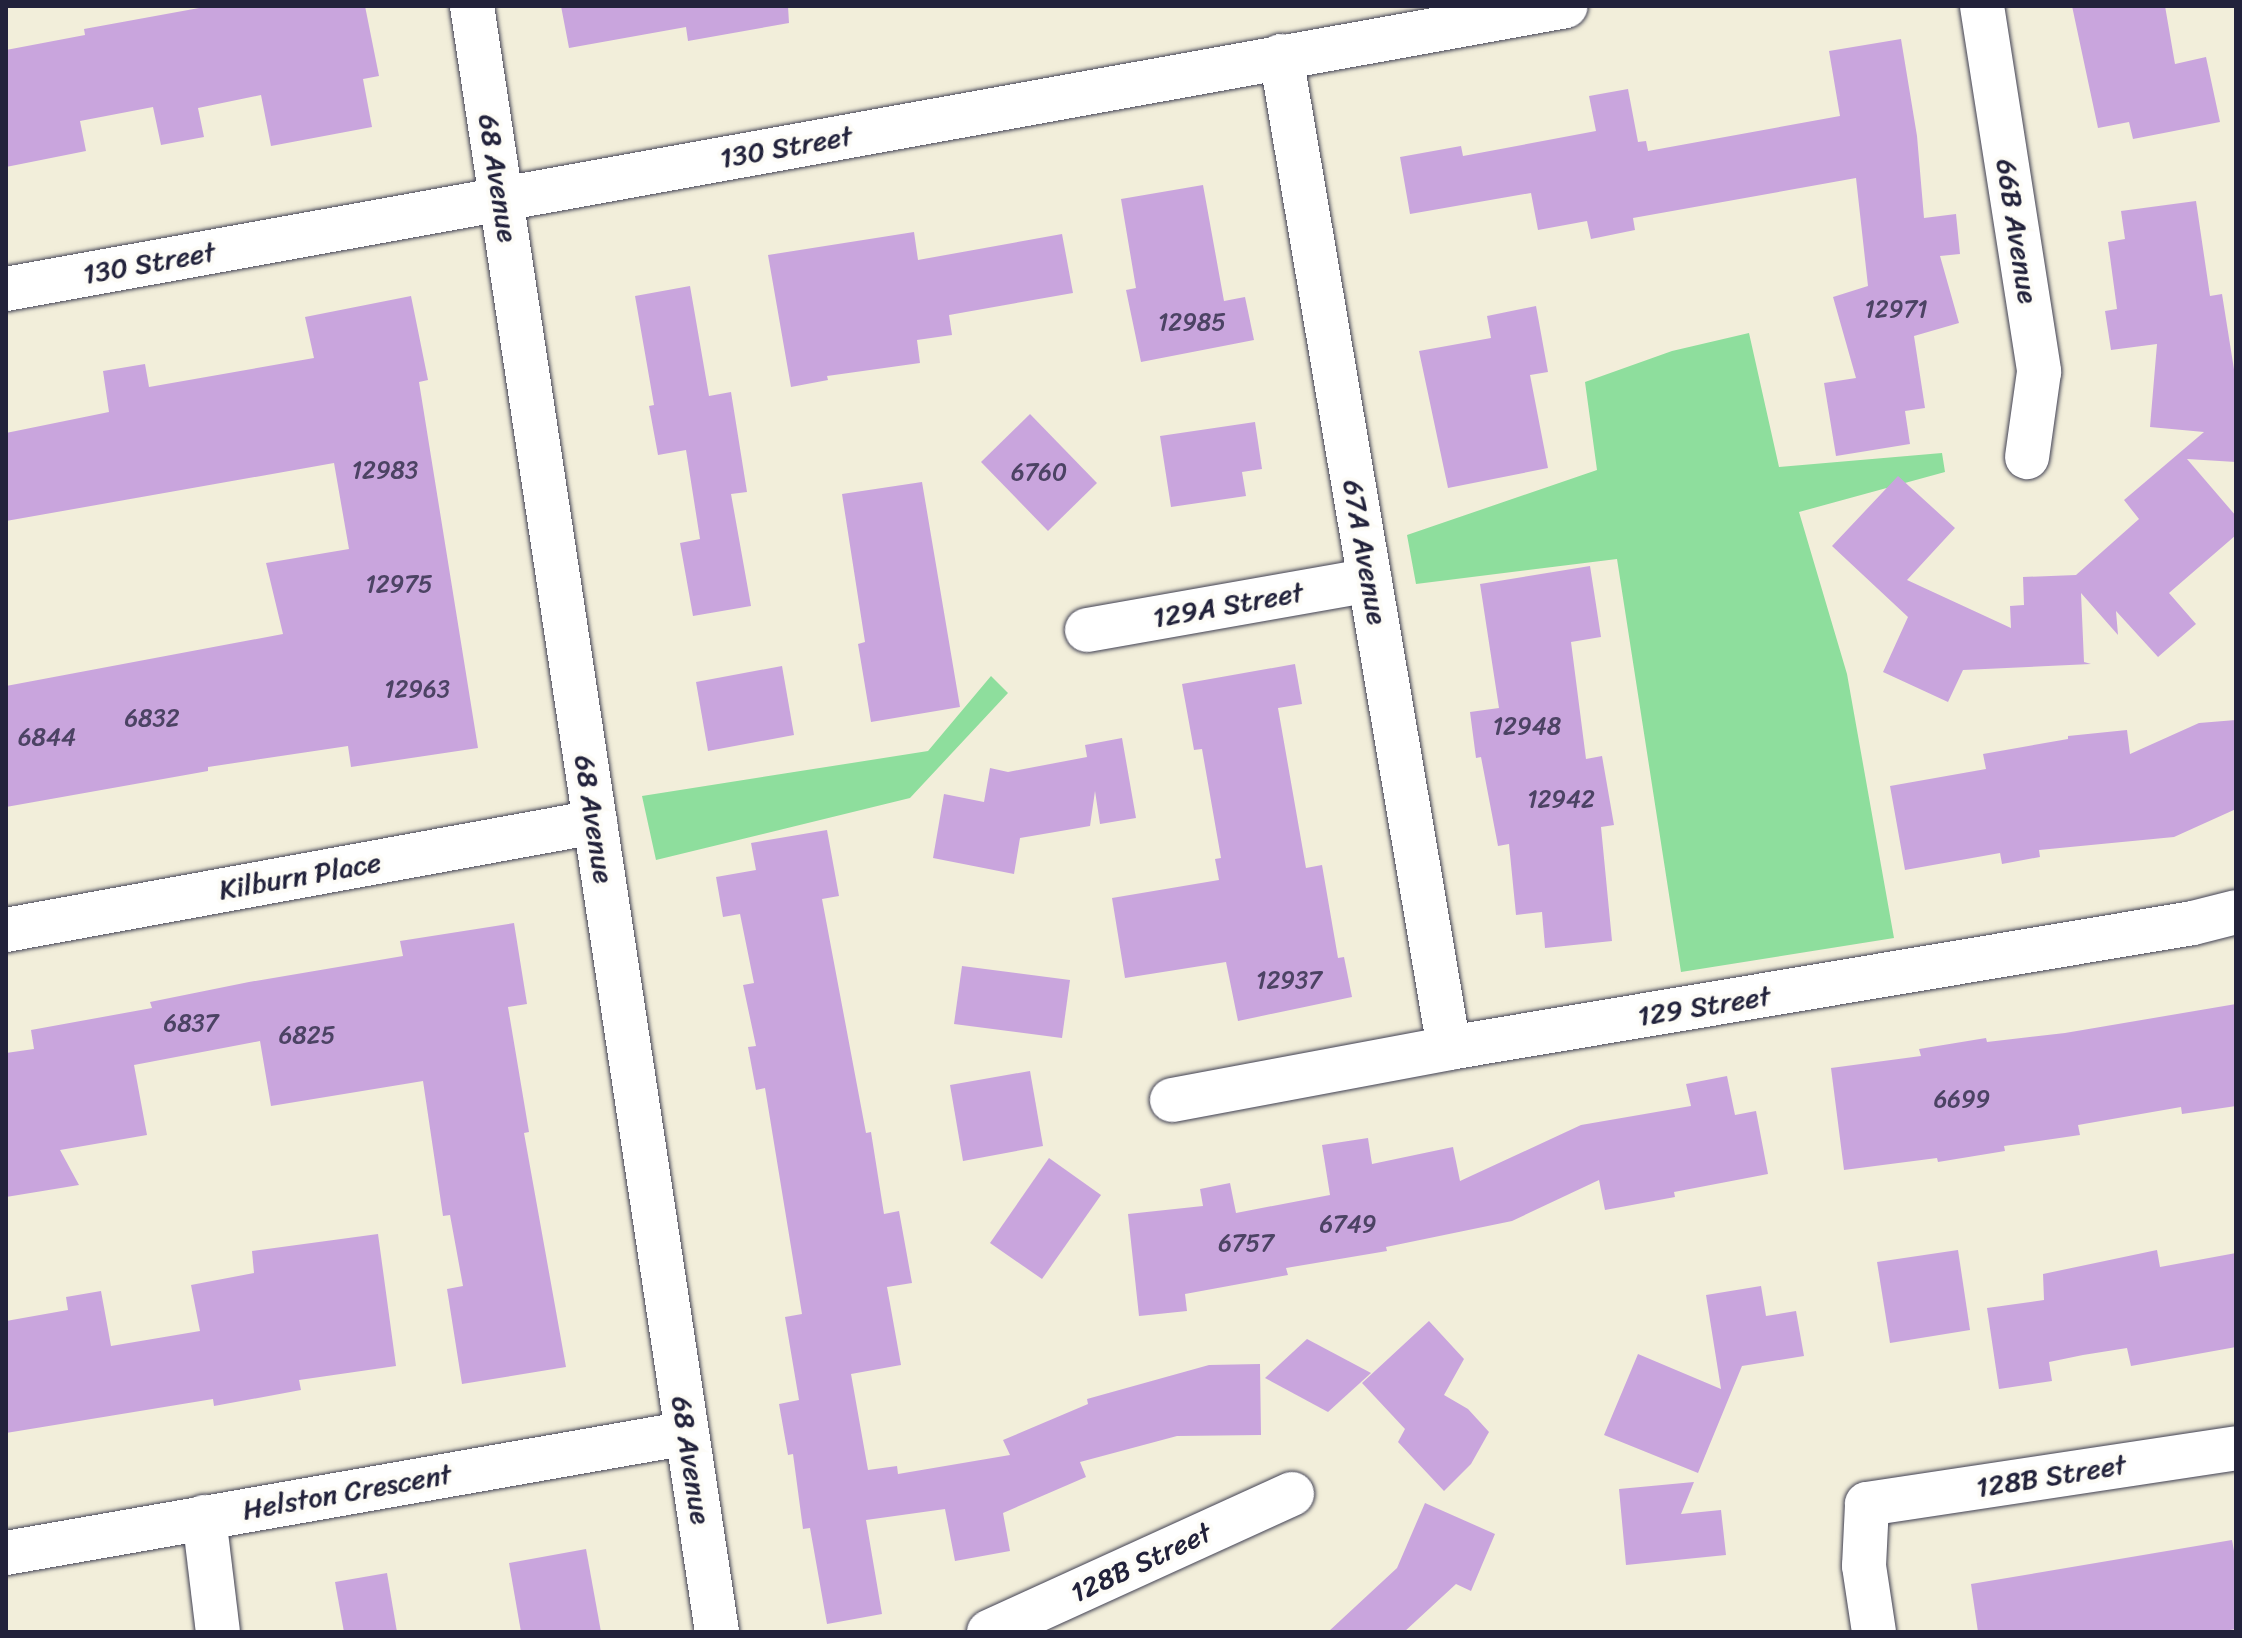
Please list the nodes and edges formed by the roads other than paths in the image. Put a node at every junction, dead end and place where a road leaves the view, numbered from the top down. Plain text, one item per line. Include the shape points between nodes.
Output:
1 (472, 6) edge
2 (1566, 6) edge
3 (1982, 6) edge
4 (1281, 56) junction
5 (501, 199) junction
6 (6, 289) edge
7 (2027, 457) dead end
8 (1370, 580) junction
9 (1087, 630) dead end
10 (595, 822) junction
11 (2236, 912) edge
12 (6, 930) edge
13 (1449, 1048) junction
14 (1172, 1100) dead end
15 (687, 1433) junction
16 (2236, 1448) edge
17 (1292, 1494) dead end
18 (204, 1517) junction
19 (6, 1553) edge
20 (218, 1632) edge
21 (717, 1632) edge
22 (989, 1632) edge
23 (1874, 1632) edge

1 - 5 street, 68 Avenue
2 - 4 street, 130 Street
3 - 7 street, 66B Avenue via 2039,372
4 - 5 street, 130 Street
4 - 8 street, 67A Avenue
5 - 6 street, 130 Street
5 - 10 street, 68 Avenue
8 - 9 street, 129A Street
8 - 13 street, 67A Avenue
10 - 12 street, Kilburn Place
10 - 15 street, 68 Avenue
11 - 13 street, 129 Street
13 - 14 street, 129 Street
15 - 18 street, Helston Crescent
15 - 21 street, 68 Avenue
16 - 23 street, 128B Street via 1867,1504 1864,1566
17 - 22 street, 128B Street
18 - 19 street, Helston Crescent
18 - 20 street

